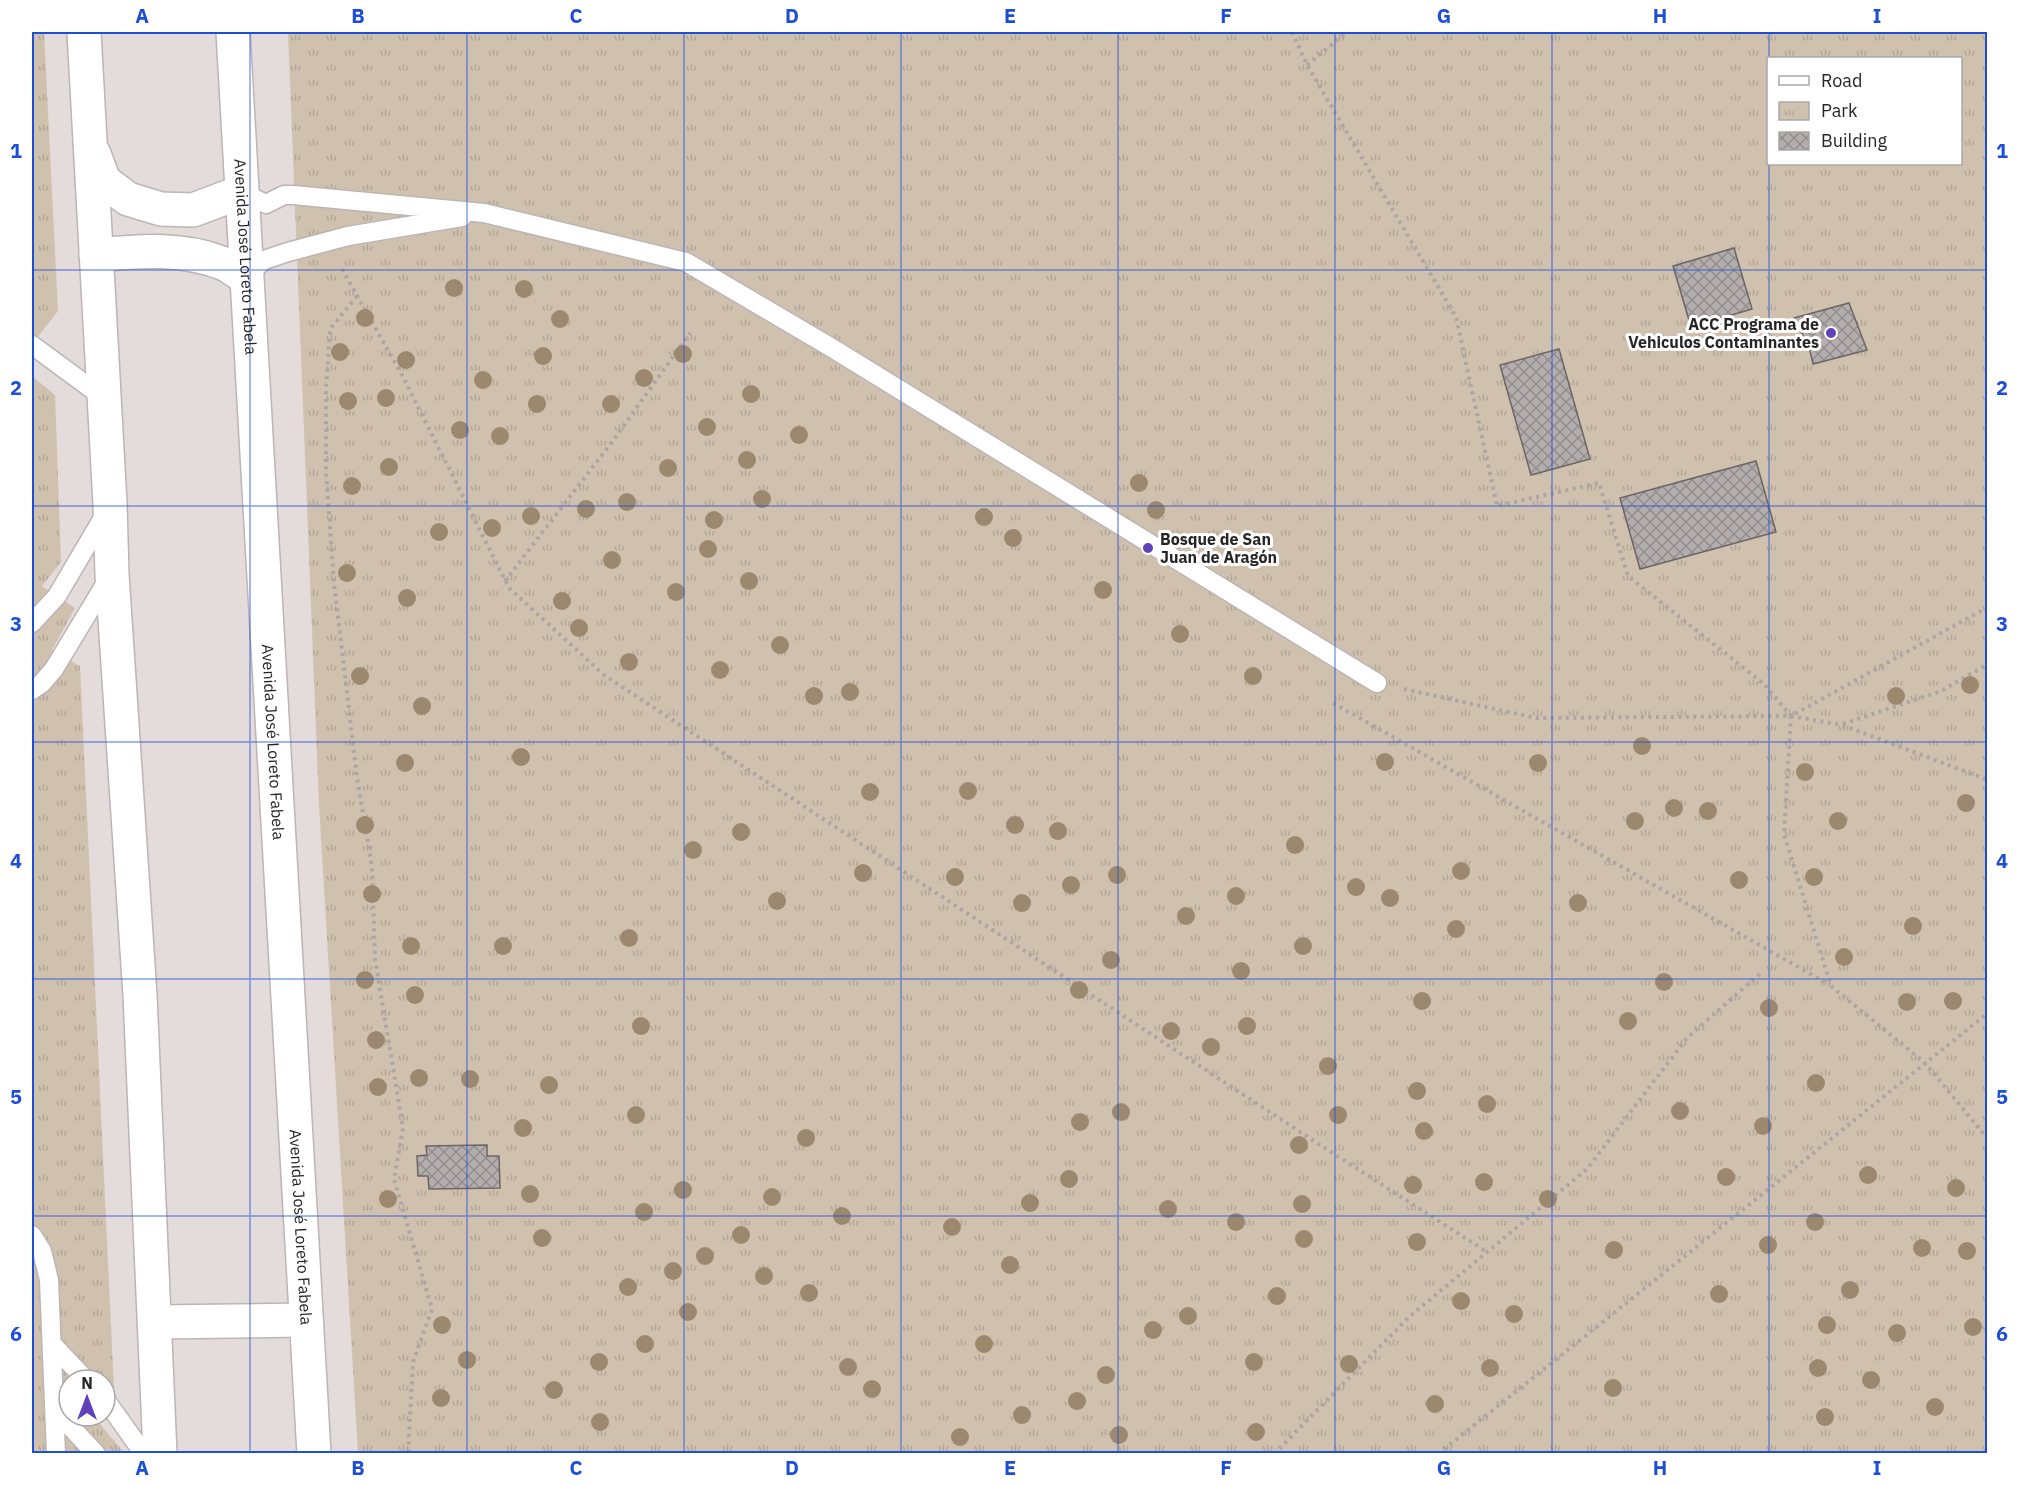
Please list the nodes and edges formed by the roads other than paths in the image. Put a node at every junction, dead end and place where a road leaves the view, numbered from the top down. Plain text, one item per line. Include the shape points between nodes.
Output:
1 (84, 32) edge
2 (233, 32) edge
3 (91, 144) junction
4 (241, 192) junction
5 (484, 213) junction
6 (96, 255) junction
7 (246, 277) junction
8 (32, 345) edge
9 (104, 398) junction
10 (110, 504) junction
11 (112, 574) junction
12 (32, 623) edge
13 (1377, 683) road end
14 (32, 690) edge
15 (32, 1235) edge
16 (305, 1320) junction
17 (156, 1322) junction
18 (52, 1344) junction
19 (75, 1368) edge
20 (54, 1409) junction
21 (117, 1415) edge
22 (56, 1454) edge
23 (96, 1454) edge
24 (144, 1454) edge
25 (160, 1454) edge
26 (314, 1454) edge

1 - 3 main road
2 - 4 main road, Avenida José Loreto Fabela
3 - 4 main road via 104,181 128,199 161,209 193,210
3 - 6 main road
4 - 5 lane via 266,204 293,195
4 - 7 main road, Avenida José Loreto Fabela
5 - 7 lane via 348,236 288,252 264,260
5 - 13 lane via 686,262
6 - 7 main road via 177,251 222,263
6 - 9 main road
7 - 16 main road, Avenida José Loreto Fabela
8 - 9 lane
9 - 10 main road
10 - 11 main road
10 - 12 lane via 57,596
11 - 14 lane via 54,669
11 - 17 main road via 140,995
15 - 18 lane via 42,1251 49,1280
16 - 17 main road
16 - 26 main road, Avenida José Loreto Fabela
17 - 25 main road
18 - 19 lane
18 - 20 lane
20 - 22 lane
20 - 23 lane
21 - 24 lane

